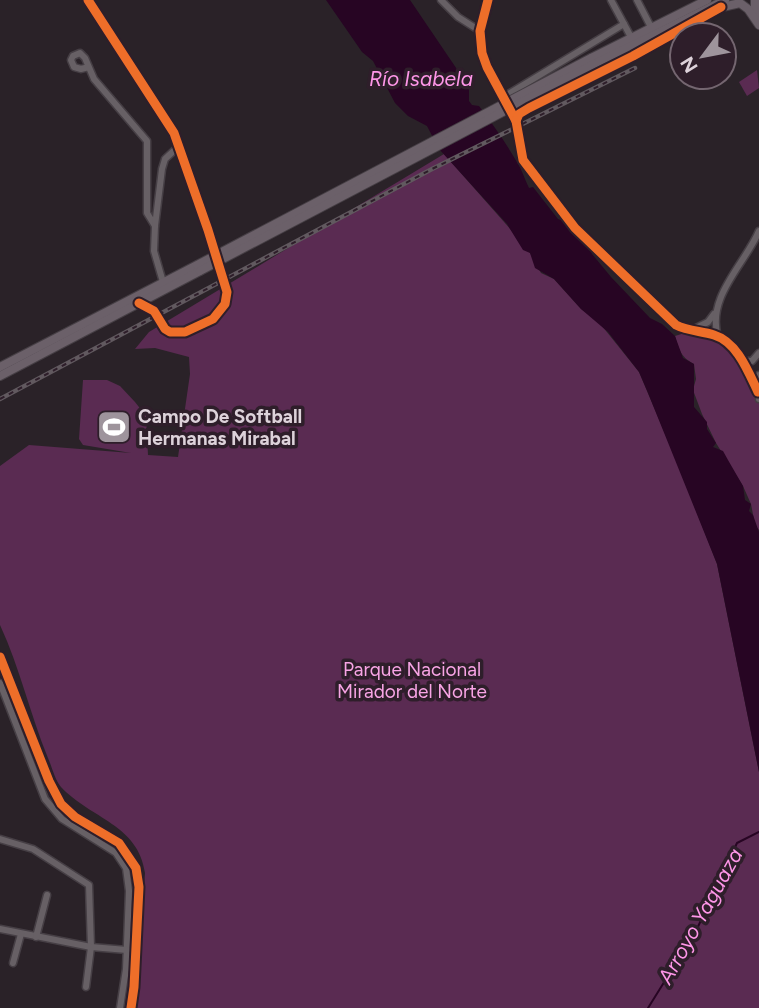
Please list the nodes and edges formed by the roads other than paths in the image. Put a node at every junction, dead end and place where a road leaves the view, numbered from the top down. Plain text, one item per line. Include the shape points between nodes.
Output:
1 (88, 0) edge
2 (442, 0) edge
3 (488, 0) edge
4 (611, 0) edge
5 (637, 0) edge
6 (707, 0) edge
7 (755, 0) edge
8 (723, 4) edge
9 (759, 16) edge
10 (624, 24) junction
11 (759, 25) edge
12 (651, 27) junction
13 (480, 31) junction
14 (631, 37) junction
15 (651, 46) junction
16 (625, 48) junction
17 (593, 61) junction
18 (89, 67) dead end
19 (505, 96) junction
20 (516, 121) junction
21 (179, 146) junction
22 (155, 226) junction
23 (759, 233) edge
24 (198, 268) junction
25 (163, 282) junction
26 (156, 294) junction
27 (139, 303) junction
28 (154, 311) junction
29 (715, 313) junction
30 (691, 331) junction
31 (718, 337) junction
32 (759, 353) edge
33 (743, 361) junction
34 (0, 367) edge
35 (759, 375) edge
36 (0, 376) edge
37 (758, 395) edge
38 (0, 657) edge
39 (0, 683) edge
40 (94, 827) junction
41 (90, 837) junction
42 (0, 839) edge
43 (47, 895) dead end
44 (0, 929) edge
45 (20, 934) junction
46 (36, 937) junction
47 (91, 947) junction
48 (127, 950) junction
49 (13, 963) dead end
50 (86, 987) dead end
51 (120, 1008) edge
52 (131, 1008) edge

1 - 21 street
2 - 13 street
3 - 13 street
4 - 10 street
5 - 12 street
6 - 12 main road
7 - 9 main road
8 - 11 main road via 740,4
8 - 15 street
8 - 16 main road
10 - 14 street
10 - 19 street
12 - 14 main road
13 - 19 street via 487,67
14 - 17 main road
15 - 16 main road
15 - 20 street via 529,108
16 - 17 main road
17 - 24 main road, bridge
18 - 22 street via 94,79 148,141 147,213
19 - 20 street
20 - 30 street via 520,155 547,195 618,271 676,325
21 - 22 street via 165,159 162,169
21 - 28 street via 227,292 225,304 213,319 185,332 165,330
22 - 25 street via 154,251
23 - 29 street
24 - 25 main road
24 - 26 main road
25 - 34 main road
26 - 27 main road
26 - 28 street
27 - 28 street
27 - 36 main road
29 - 30 street
29 - 31 street
30 - 31 street
31 - 33 street
32 - 33 street via 752,361
33 - 37 street
35 - 37 street
38 - 40 street via 55,795 68,811
39 - 41 street via 45,799 62,819
40 - 41 street
40 - 52 street via 126,850 138,877
41 - 48 street via 116,853 125,868
42 - 47 street via 33,849 86,882 91,888
43 - 46 street
44 - 45 street
45 - 46 street
45 - 49 street
46 - 47 street
47 - 48 street
47 - 50 street
48 - 51 street

